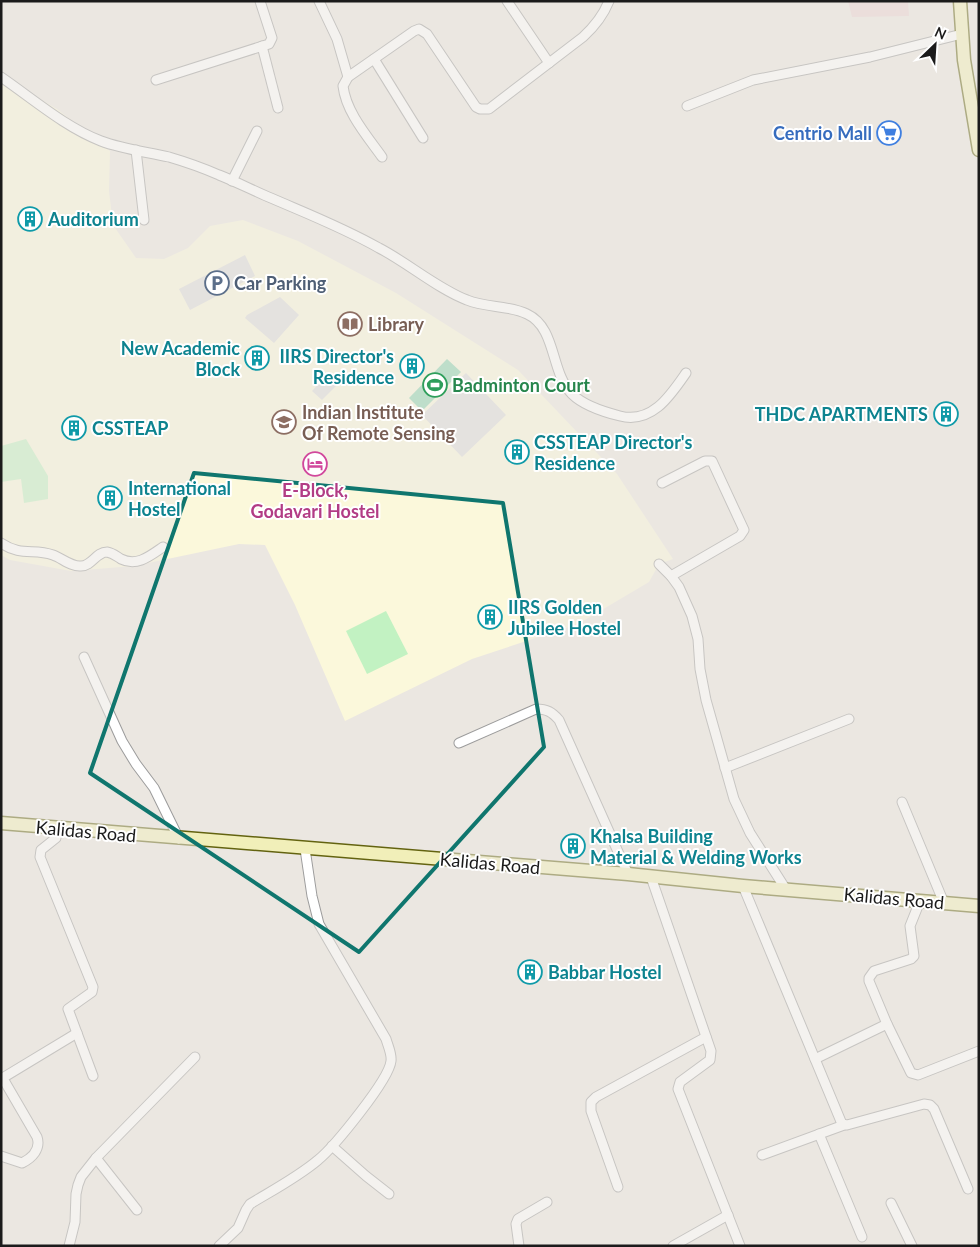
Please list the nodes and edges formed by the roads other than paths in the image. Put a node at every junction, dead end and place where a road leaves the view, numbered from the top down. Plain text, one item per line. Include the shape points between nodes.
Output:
1 (260, 1) edge
2 (319, 1) edge
3 (507, 1) edge
4 (610, 1) edge
5 (960, 1) edge
6 (962, 34) junction
7 (262, 46) junction
8 (374, 59) junction
9 (549, 63) junction
10 (1, 77) edge
11 (348, 78) junction
12 (156, 80) dead end
13 (687, 106) dead end
14 (278, 108) dead end
15 (257, 131) dead end
16 (423, 138) dead end
17 (136, 150) junction
18 (979, 150) edge
19 (382, 157) dead end
20 (232, 181) junction
21 (144, 220) dead end
22 (686, 372) dead end
23 (662, 483) dead end
24 (1, 543) edge
25 (163, 548) dead end
26 (659, 564) dead end
27 (671, 576) junction
28 (84, 657) dead end
29 (849, 719) dead end
30 (459, 743) dead end
31 (725, 768) junction
32 (902, 802) dead end
33 (1, 823) edge
34 (57, 828) junction
35 (179, 839) junction
36 (305, 849) junction
37 (628, 874) junction
38 (651, 877) junction
39 (743, 886) junction
40 (785, 888) junction
41 (920, 901) junction
42 (944, 903) junction
43 (979, 906) edge
44 (887, 1024) junction
45 (77, 1033) junction
46 (706, 1037) junction
47 (979, 1050) edge
48 (195, 1057) dead end
49 (815, 1059) junction
50 (93, 1076) dead end
51 (1, 1080) edge
52 (844, 1125) junction
53 (819, 1134) junction
54 (332, 1146) junction
55 (762, 1155) dead end
56 (1, 1156) edge
57 (96, 1158) junction
58 (618, 1188) dead end
59 (968, 1189) dead end
60 (389, 1194) dead end
61 (547, 1202) dead end
62 (890, 1204) dead end
63 (138, 1210) dead end
64 (728, 1215) junction
65 (862, 1237) dead end
66 (69, 1246) edge
67 (219, 1246) edge
68 (519, 1246) edge
69 (673, 1246) edge
70 (740, 1246) edge
71 (912, 1246) edge

1 - 7 street via 272,40
2 - 11 street via 337,39
3 - 9 street
4 - 9 street via 595,26
5 - 6 street
6 - 13 street via 753,80
6 - 18 street
7 - 12 street
7 - 14 street
8 - 9 street via 414,31 423,30 476,107 485,110
8 - 11 street
8 - 16 street
10 - 17 street via 86,135
11 - 19 street via 343,86 349,107
15 - 20 street
17 - 20 street via 184,162
17 - 21 street
20 - 22 street via 363,239 467,301 533,317 545,332 562,380 582,402 619,416 639,418 649,414 672,394
23 - 27 street via 705,461 712,461 744,530 740,536
24 - 25 street via 13,550 55,555 78,566 109,552 130,562 140,561
26 - 27 street
27 - 31 street via 686,602 696,632 702,686
28 - 35 street via 122,741 154,788
29 - 31 street
30 - 37 street via 536,709 553,713
31 - 40 street via 741,817
32 - 42 street
33 - 34 street, Kalidas Road
34 - 35 street, Kalidas Road
34 - 45 street via 56,838 41,850 40,857 93,986 92,992 68,1009
35 - 36 street, Kalidas Road
36 - 37 street, Kalidas Road
36 - 54 street via 319,924 381,1031 392,1058 386,1076
37 - 38 street, Kalidas Road
38 - 39 street, Kalidas Road
38 - 46 street
39 - 40 street, Kalidas Road
39 - 49 street
40 - 41 street, Kalidas Road
41 - 42 street, Kalidas Road
41 - 44 street via 910,926 913,958 874,971 869,978
42 - 43 street, Kalidas Road
44 - 47 street via 908,1069 918,1075
44 - 49 street
45 - 50 street
45 - 51 street
46 - 58 street via 591,1102
46 - 64 street via 710,1060 680,1082 678,1088
48 - 57 street
49 - 52 street
51 - 56 street via 39,1144 22,1163
52 - 53 street
52 - 59 street via 930,1105
53 - 55 street
53 - 65 street
54 - 60 street
54 - 67 street via 309,1167 250,1204 238,1228
57 - 63 street
57 - 66 street via 78,1185
61 - 68 street via 518,1219
62 - 71 street
64 - 69 street
64 - 70 street

